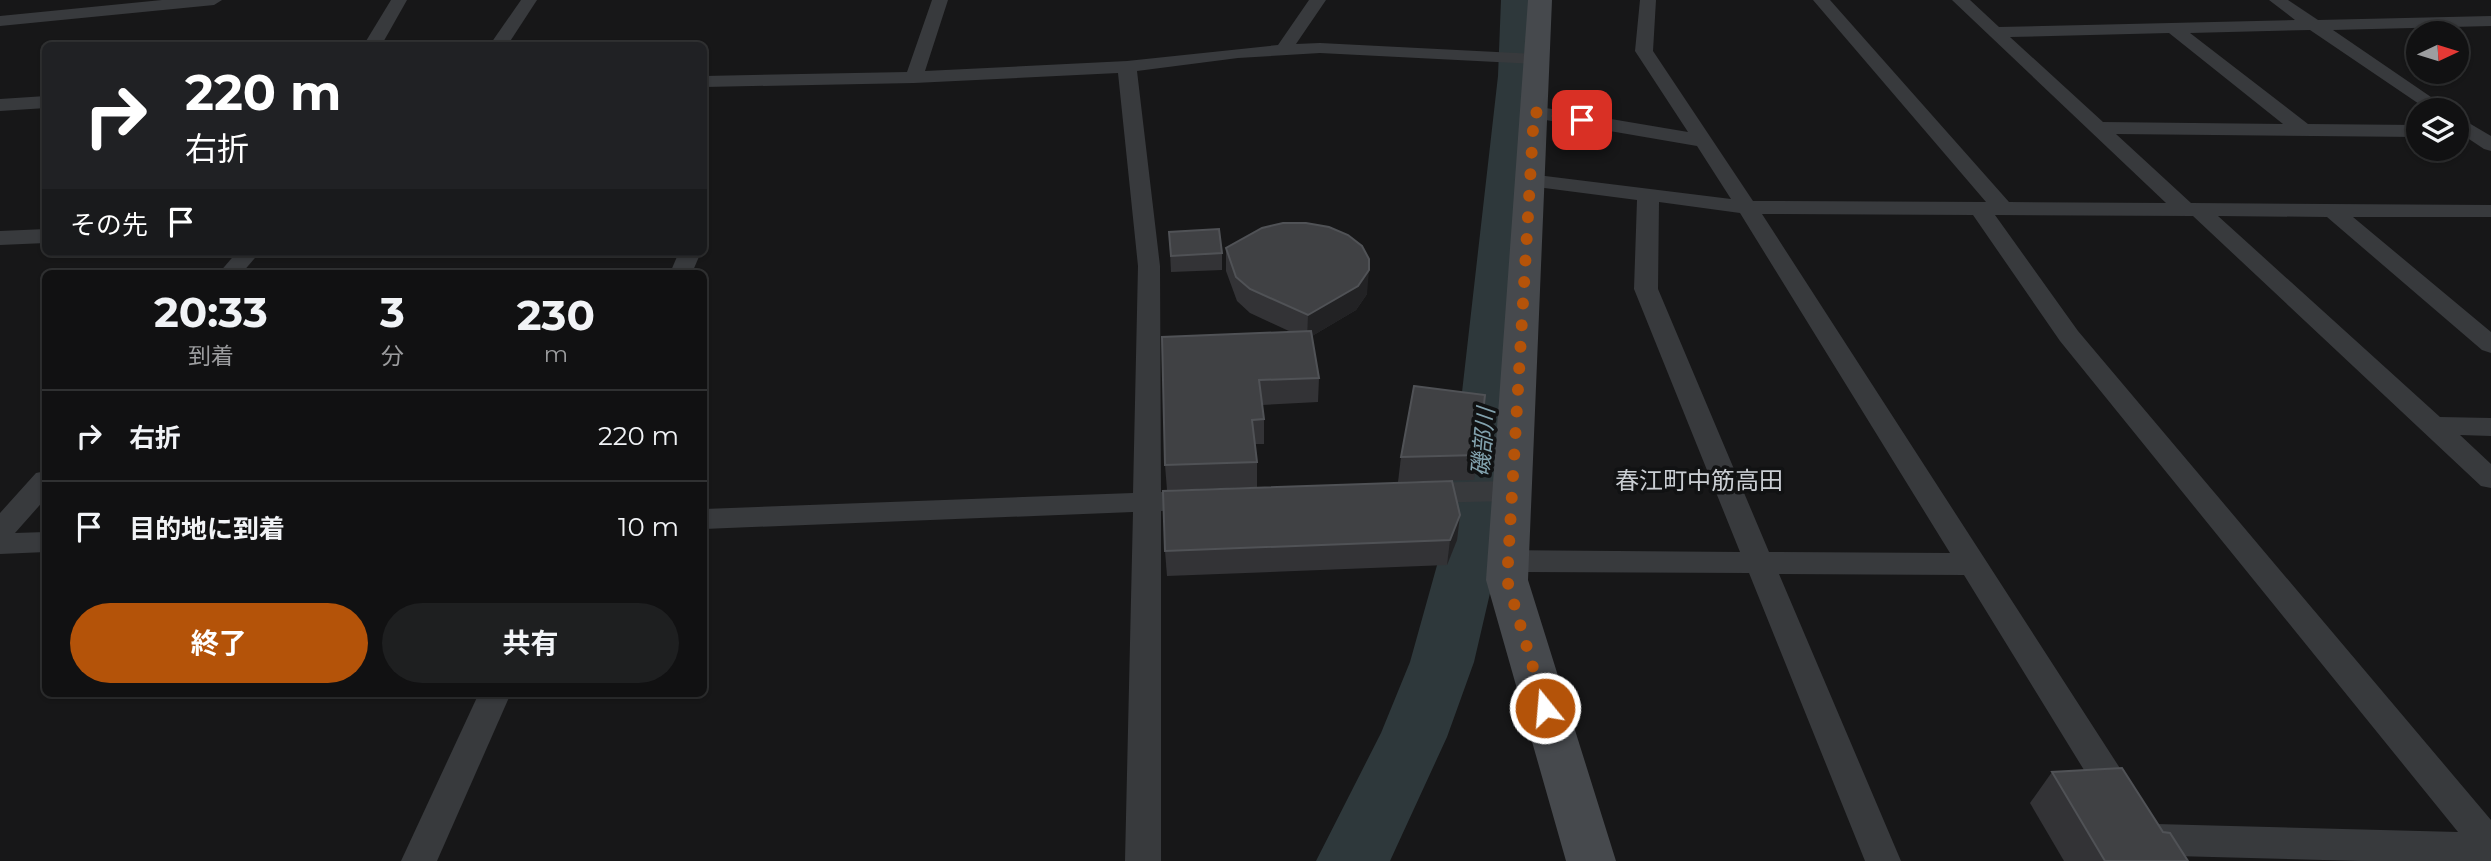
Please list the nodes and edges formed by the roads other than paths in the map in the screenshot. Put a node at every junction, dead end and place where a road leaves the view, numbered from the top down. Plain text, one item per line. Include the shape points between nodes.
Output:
1 (214, 0) edge
2 (399, 0) edge
3 (529, 0) edge
4 (940, 0) edge
5 (1318, 0) edge
6 (1541, 0) edge
7 (1648, 0) edge
8 (1822, 0) edge
9 (1961, 0) edge
10 (2277, 0) edge
11 (0, 21) edge
12 (2491, 21) edge
13 (2315, 26) junction
14 (2174, 29) junction
15 (1995, 32) junction
16 (374, 42) edge
17 (501, 42) edge
18 (1284, 49) junction
19 (1537, 59) junction
20 (1127, 67) junction
21 (914, 77) junction
22 (707, 87) edge
23 (2422, 98) edge
24 (42, 102) edge
25 (0, 104) edge
26 (1534, 112) junction
27 (2099, 128) junction
28 (2469, 129) edge
29 (2303, 130) junction
30 (2406, 131) edge
31 (1703, 141) junction
32 (2491, 145) edge
33 (1530, 180) junction
34 (1648, 195) junction
35 (1747, 207) junction
36 (1991, 209) junction
37 (2192, 210) junction
38 (2332, 210) junction
39 (2482, 211) edge
40 (2491, 225) edge
41 (42, 236) edge
42 (0, 238) edge
43 (245, 256) edge
44 (233, 270) edge
45 (2491, 345) edge
46 (2435, 426) junction
47 (2491, 426) edge
48 (2491, 479) edge
49 (42, 484) edge
50 (1512, 491) junction
51 (1390, 494) edge
52 (1227, 499) edge
53 (1146, 502) junction
54 (707, 519) edge
55 (0, 531) edge
56 (42, 542) edge
57 (0, 544) edge
58 (1508, 561) junction
59 (1972, 564) junction
60 (1760, 565) junction
61 (493, 697) edge
62 (2491, 848) edge
63 (2153, 850) edge
64 (419, 861) edge
65 (1143, 861) edge
66 (1591, 861) edge
67 (1882, 861) edge

1 - 11 street
2 - 16 street
3 - 17 street
4 - 21 street
5 - 18 street
6 - 19 main road
7 - 31 street via 1644,51
8 - 36 street
9 - 15 street
10 - 13 street
12 - 13 street
13 - 14 street
13 - 23 street
14 - 15 street
14 - 29 street
15 - 27 street
18 - 19 street
18 - 20 street
19 - 26 main road
20 - 21 street
20 - 53 street via 1149,266
21 - 22 street
24 - 25 street
26 - 31 street
26 - 33 main road
27 - 29 street
27 - 37 street
28 - 32 street
29 - 30 street
31 - 35 street
33 - 34 street
33 - 50 main road
34 - 35 street
34 - 60 street via 1646,289
35 - 36 street
35 - 59 street
36 - 37 street
36 - 62 street via 2085,356
37 - 38 street
37 - 46 street
38 - 39 street
38 - 45 street
39 - 40 street
41 - 42 street
43 - 44 street
46 - 47 street
46 - 48 street
49 - 55 street
50 - 51 street
50 - 58 main road
52 - 53 street
53 - 54 street
53 - 65 street
56 - 57 street
58 - 60 street
58 - 66 main road via 1507,580
59 - 60 street
59 - 63 street
60 - 67 street
61 - 64 street
62 - 63 street

